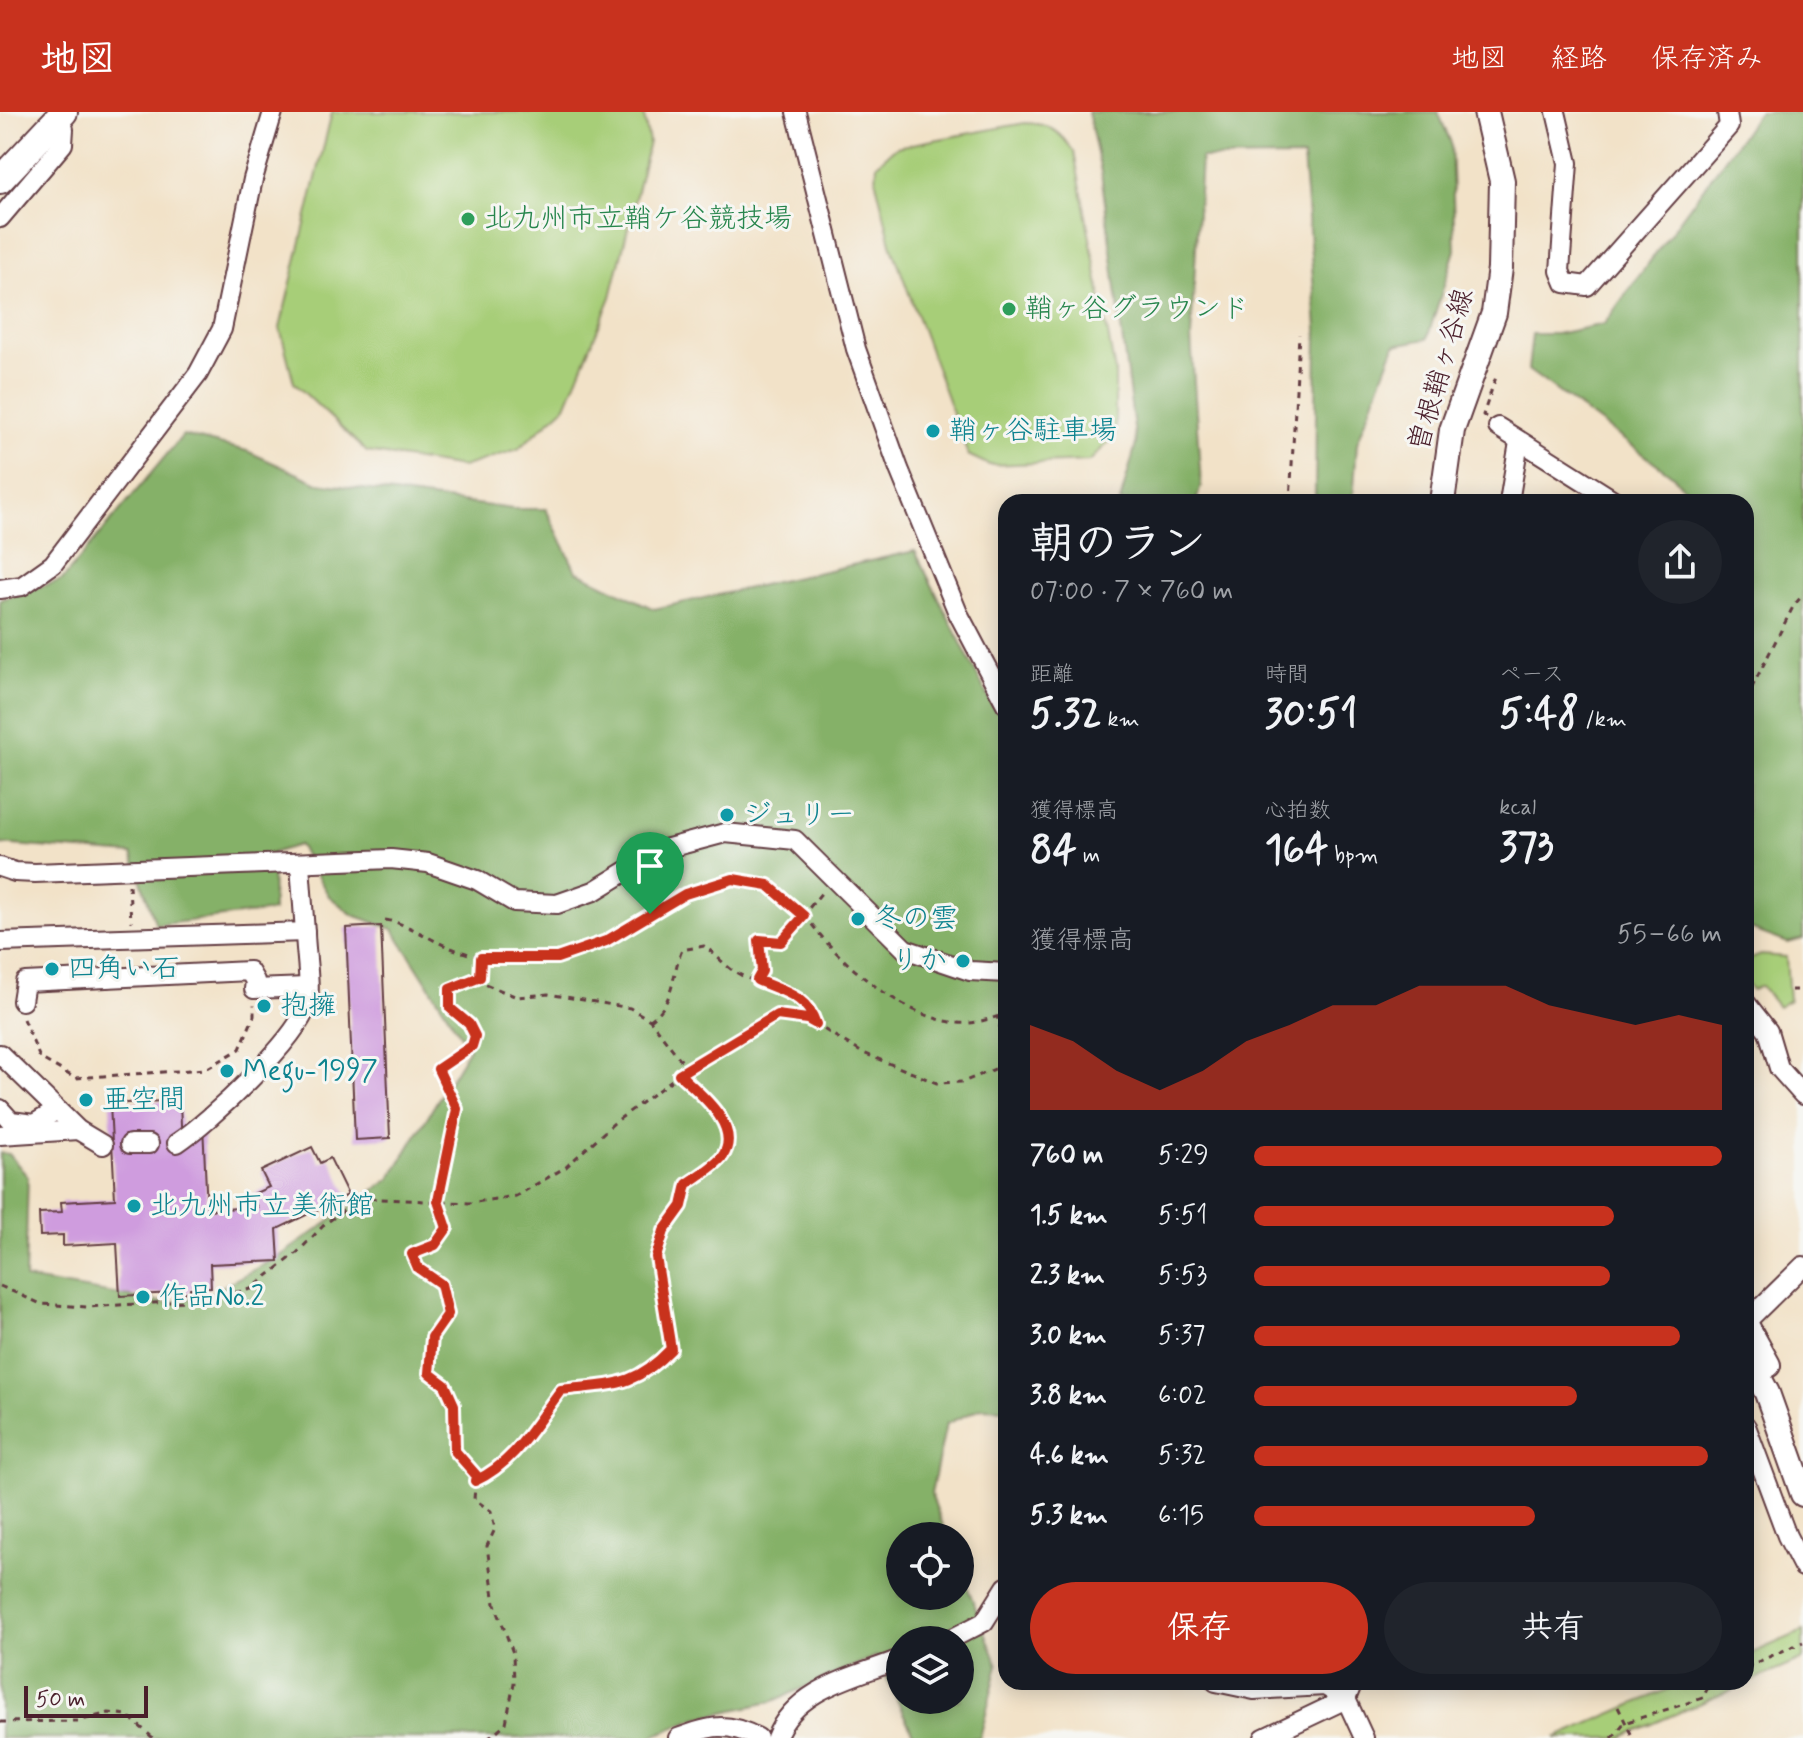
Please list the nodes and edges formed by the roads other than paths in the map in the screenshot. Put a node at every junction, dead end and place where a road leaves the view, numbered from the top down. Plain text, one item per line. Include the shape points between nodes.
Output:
1 (273, 112) edge
2 (796, 112) edge
3 (1556, 112) edge
4 (1727, 112) edge
5 (1484, 113) edge
6 (54, 115) edge
7 (0, 158) edge
8 (0, 180) edge
9 (0, 218) edge
10 (1498, 427) road end
11 (1519, 442) junction
12 (1428, 494) edge
13 (1443, 494) edge
14 (1510, 494) edge
15 (1604, 494) edge
16 (0, 589) edge
17 (998, 689) edge
18 (300, 865) junction
19 (0, 867) edge
20 (305, 932) junction
21 (0, 942) edge
22 (998, 973) edge
23 (307, 987) junction
24 (22, 1001) road end
25 (1754, 1013) edge
26 (0, 1054) edge
27 (1803, 1095) edge
28 (0, 1109) edge
29 (57, 1110) junction
30 (78, 1130) junction
31 (0, 1135) edge
32 (177, 1143) dead end
33 (103, 1145) dead end
34 (1803, 1266) edge
35 (1754, 1316) edge
36 (1754, 1340) edge
37 (1754, 1368) edge
38 (1754, 1441) edge
39 (1803, 1451) edge
40 (1803, 1494) edge
41 (1803, 1567) edge
42 (998, 1600) edge
43 (974, 1627) edge
44 (886, 1665) edge
45 (1349, 1690) edge
46 (678, 1738) edge
47 (758, 1738) edge
48 (776, 1738) edge
49 (1264, 1738) edge
50 (1364, 1738) edge

1 - 16 street via 253,179 222,329 198,374 53,564 22,586
2 - 17 street via 856,349 958,613
3 - 4 street via 1568,163 1560,271 1565,283 1587,286 1729,126
5 - 12 main road, 曽根鞘ヶ谷線 via 1486,266 1480,309 1438,427
5 - 13 main road, 曽根鞘ヶ谷線 via 1502,181 1500,268 1494,313 1452,430
6 - 7 highway
6 - 8 highway
6 - 9 street via 64,129 63,144
10 - 11 street
11 - 14 street
11 - 15 street
18 - 19 street via 35,873
18 - 20 street
18 - 22 street via 391,859 428,863 477,880 514,902 557,904 594,891 661,850 725,833 795,840 905,949 970,971
20 - 21 street
20 - 23 street
23 - 24 street via 254,989 249,971 25,982
23 - 32 street via 307,1005 281,1044 230,1100
25 - 27 street via 1768,1031 1779,1068
26 - 29 street
28 - 29 street via 11,1121 34,1124
29 - 30 street
30 - 31 street
30 - 33 street
34 - 35 street
36 - 39 main road
37 - 40 main road
38 - 41 street
42 - 43 street via 984,1622
44 - 48 street via 811,1695 783,1721
45 - 49 street
45 - 50 street
46 - 47 street via 711,1725 732,1725

